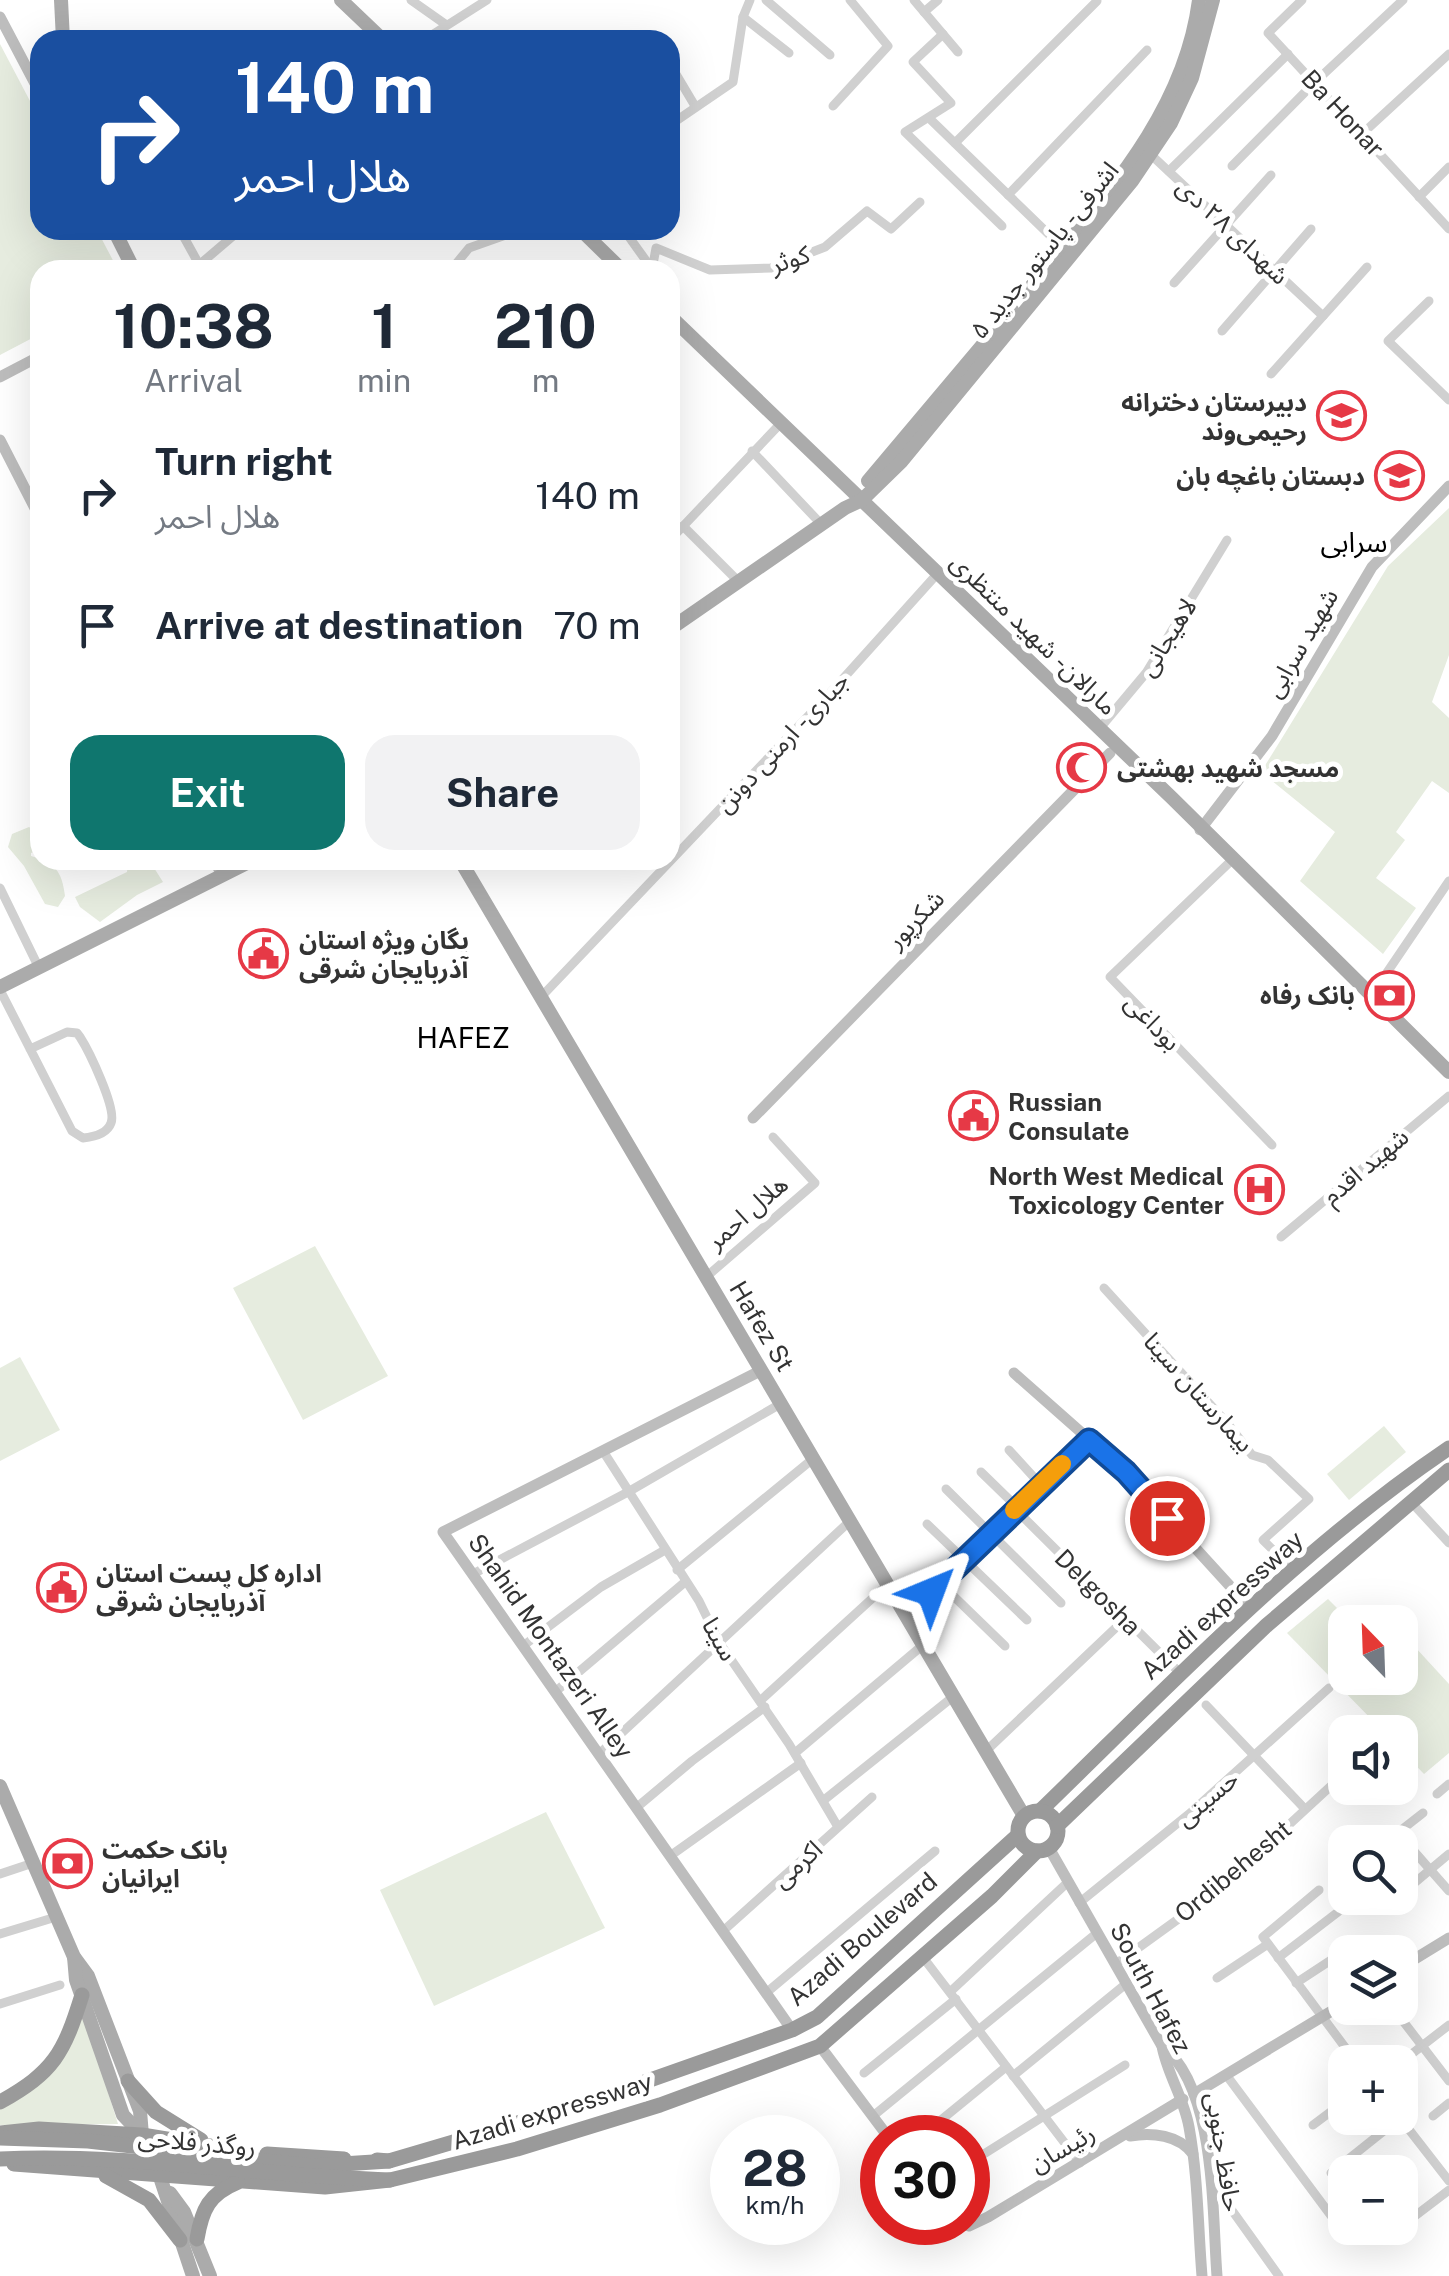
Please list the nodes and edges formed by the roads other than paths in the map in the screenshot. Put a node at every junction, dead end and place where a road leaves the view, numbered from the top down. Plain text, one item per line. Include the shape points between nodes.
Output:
1 (61, 0) edge
2 (341, 0) edge
3 (411, 0) edge
4 (487, 0) edge
5 (750, 0) edge
6 (766, 0) edge
7 (850, 0) edge
8 (914, 0) edge
9 (938, 0) edge
10 (1213, 0) edge
11 (1302, 0) edge
12 (1404, 0) edge
13 (1097, 1) edge
14 (1196, 2) edge
15 (924, 12) junction
16 (743, 17) junction
17 (0, 18) edge
18 (445, 24) junction
19 (63, 30) edge
20 (372, 30) edge
21 (437, 30) edge
22 (943, 34) junction
23 (1147, 50) dead end
24 (958, 52) dead end
25 (789, 53) dead end
26 (1288, 54) junction
27 (1449, 54) edge
28 (830, 55) dead end
29 (30, 74) edge
30 (680, 80) edge
31 (1314, 82) junction
32 (696, 106) junction
33 (832, 106) dead end
34 (680, 118) edge
35 (930, 118) junction
36 (1362, 134) junction
37 (955, 143) junction
38 (1147, 150) junction
39 (1232, 166) dead end
40 (1449, 167) edge
41 (1168, 170) junction
42 (1271, 175) dead end
43 (1008, 194) junction
44 (1420, 197) junction
45 (920, 202) dead end
46 (1225, 224) junction
47 (1002, 226) dead end
48 (1311, 229) dead end
49 (1449, 229) edge
50 (229, 240) edge
51 (492, 240) edge
52 (591, 240) edge
53 (1066, 252) junction
54 (208, 260) edge
55 (460, 260) edge
56 (612, 260) edge
57 (654, 260) edge
58 (1367, 266) dead end
59 (1275, 270) junction
60 (1174, 283) dead end
61 (1430, 302) dead end
62 (1323, 316) junction
63 (680, 326) edge
64 (1222, 331) dead end
65 (30, 361) edge
66 (1272, 374) dead end
67 (0, 377) edge
68 (1449, 400) edge
69 (781, 423) junction
70 (0, 440) edge
71 (752, 451) junction
72 (1449, 486) edge
73 (859, 497) junction
74 (30, 498) edge
75 (822, 525) junction
76 (683, 526) junction
77 (680, 529) edge
78 (1227, 540) dead end
79 (938, 573) junction
80 (739, 582) junction
81 (680, 622) edge
82 (1100, 728) junction
83 (1110, 753) dead end
84 (1200, 830) junction
85 (680, 851) edge
86 (1232, 860) junction
87 (219, 870) edge
88 (232, 870) edge
89 (466, 870) edge
90 (662, 870) edge
91 (222, 875) junction
92 (1449, 881) edge
93 (0, 888) edge
94 (38, 966) junction
95 (0, 988) edge
96 (542, 996) junction
97 (1371, 996) junction
98 (30, 1049) junction
99 (1449, 1072) edge
100 (1449, 1096) edge
101 (753, 1118) dead end
102 (773, 1136) dead end
103 (1272, 1145) dead end
104 (1281, 1237) dead end
105 (706, 1277) junction
106 (1104, 1288) dead end
107 (762, 1370) junction
108 (1014, 1373) dead end
109 (782, 1402) junction
110 (1449, 1435) edge
111 (1089, 1440) junction
112 (1449, 1448) edge
113 (1008, 1450) dead end
114 (603, 1451) junction
115 (814, 1458) junction
116 (1449, 1470) edge
117 (980, 1472) dead end
118 (1404, 1478) junction
119 (1449, 1482) edge
120 (1040, 1484) junction
121 (946, 1489) dead end
122 (628, 1492) junction
123 (1413, 1504) junction
124 (1016, 1508) junction
125 (850, 1521) junction
126 (927, 1524) dead end
127 (990, 1532) junction
128 (1449, 1543) edge
129 (665, 1550) junction
130 (964, 1558) junction
131 (678, 1570) junction
132 (1294, 1571) junction
133 (473, 1574) junction
134 (685, 1582) junction
135 (940, 1583) junction
136 (888, 1584) junction
137 (1061, 1603) dead end
138 (1250, 1608) junction
139 (907, 1616) junction
140 (1125, 1619) junction
141 (1028, 1620) dead end
142 (719, 1642) junction
143 (924, 1644) junction
144 (523, 1646) junction
145 (1005, 1646) dead end
146 (1181, 1674) junction
147 (1328, 1689) edge
148 (555, 1692) junction
149 (954, 1696) junction
150 (762, 1704) junction
151 (1206, 1705) dead end
152 (986, 1751) junction
153 (795, 1753) junction
154 (599, 1754) junction
155 (1256, 1756) junction
156 (801, 1763) junction
157 (1449, 1784) edge
158 (0, 1786) edge
159 (1328, 1788) edge
160 (1438, 1794) dead end
161 (872, 1797) dead end
162 (824, 1800) junction
163 (636, 1808) junction
164 (5, 1809) edge
165 (1305, 1809) junction
166 (1423, 1813) dead end
167 (1032, 1814) junction
168 (1409, 1825) edge
169 (1057, 1826) junction
170 (838, 1827) junction
171 (1018, 1835) junction
172 (1043, 1849) junction
173 (936, 1851) dead end
174 (1449, 1854) edge
175 (670, 1856) junction
176 (1418, 1856) edge
177 (33, 1863) junction
178 (1430, 1870) junction
179 (0, 1874) edge
180 (1418, 1880) edge
181 (1068, 1882) junction
182 (1319, 1890) dead end
183 (1449, 1891) edge
184 (1080, 1903) junction
185 (1334, 1915) edge
186 (56, 1917) junction
187 (723, 1931) junction
188 (1098, 1932) junction
189 (0, 1934) edge
190 (1449, 1938) edge
191 (1266, 1941) junction
192 (922, 1956) junction
193 (74, 1957) junction
194 (1418, 1957) edge
195 (1278, 1958) junction
196 (1328, 1962) edge
197 (1116, 1964) junction
198 (1217, 1978) dead end
199 (1296, 1983) junction
200 (60, 1984) dead end
201 (1127, 1984) junction
202 (766, 1993) junction
203 (82, 1995) junction
204 (953, 1995) junction
205 (0, 2004) edge
206 (1328, 2014) edge
207 (1321, 2018) junction
208 (1406, 2025) edge
209 (1449, 2025) edge
210 (792, 2030) junction
211 (980, 2032) junction
212 (1342, 2045) edge
213 (1422, 2045) junction
214 (820, 2046) junction
215 (1162, 2046) joint
216 (1418, 2048) edge
217 (1125, 2065) dead end
218 (1010, 2071) junction
219 (864, 2074) dead end
220 (1227, 2076) junction
221 (128, 2081) junction
222 (1449, 2081) edge
223 (1188, 2096) junction
224 (0, 2102) edge
225 (1449, 2103) edge
226 (1328, 2114) edge
227 (872, 2115) edge
228 (874, 2115) edge
229 (950, 2115) edge
230 (1043, 2115) junction
231 (1432, 2116) dead end
232 (1313, 2125) dead end
233 (0, 2135) edge
234 (142, 2135) junction
235 (1379, 2135) edge
236 (1413, 2135) edge
237 (1125, 2137) junction
238 (218, 2148) junction
239 (990, 2150) edge
240 (1193, 2154) junction
241 (1354, 2155) edge
242 (0, 2161) edge
243 (389, 2161) junction
244 (1080, 2163) junction
245 (94, 2170) junction
246 (1209, 2179) junction
247 (244, 2180) junction
248 (390, 2180) junction
249 (1449, 2180) edge
250 (164, 2182) junction
251 (1449, 2190) edge
252 (990, 2210) edge
253 (1328, 2212) edge
254 (1418, 2214) edge
255 (189, 2240) junction
256 (193, 2276) edge
257 (210, 2276) edge
258 (1202, 2276) edge
259 (1217, 2276) edge
260 (1279, 2276) edge

1 - 19 main road
2 - 20 main road
3 - 18 street
4 - 18 street
5 - 16 street
6 - 28 street
7 - 33 street via 888,46
8 - 15 street
9 - 15 street
10 - 38 main road, اشرفی - پاستور جدید ۵ via 1192,78 1171,124
11 - 26 street, Ba Honar via 1268,32
12 - 31 street
13 - 37 street
14 - 38 main road, اشرفی - پاستور جدید ۵ via 1178,81
15 - 22 street
16 - 25 street
16 - 32 street via 733,82
17 - 29 street
18 - 21 street
22 - 24 street
22 - 35 street via 913,62 951,103
23 - 43 street
26 - 31 street, Ba Honar
26 - 41 street
27 - 36 street
30 - 32 street
31 - 36 street, Ba Honar
31 - 39 street
32 - 34 street
35 - 37 street
35 - 47 street via 905,132
36 - 44 street, Ba Honar
37 - 43 street
38 - 41 street, شهدای ۲۸ دی
38 - 53 main road, اشرفی - پاستور جدید ۵
40 - 44 street
41 - 46 street, شهدای ۲۸ دی
42 - 46 street
43 - 53 street
44 - 49 street, Ba Honar
45 - 57 street, کوثر via 891,230 867,211 825,247 771,268 710,270 656,248
46 - 59 street, شهدای ۲۸ دی
46 - 60 street
48 - 59 street
50 - 54 street
51 - 55 street via 469,248
52 - 56 main road
53 - 73 main road, اشرفی - پاستور جدید ۵ via 900,462
58 - 62 street
59 - 62 street, شهدای ۲۸ دی
59 - 64 street
61 - 68 street via 1388,341
62 - 66 street
63 - 69 main road, مارالان - شهید منتظری
65 - 67 street
69 - 71 street
69 - 73 main road, مارالان - شهید منتظری
70 - 74 street
71 - 75 street
71 - 76 street
72 - 84 street, شهید سرابی via 1372,567 1272,736
73 - 75 main road, اشرفی - پاستور جدید ۵
73 - 79 main road, مارالان - شهید منتظری
75 - 80 main road, اشرفی - پاستور جدید ۵
76 - 77 street
76 - 80 street
78 - 82 street, لاهیجانی via 1146,673
79 - 82 main road, مارالان - شهید منتظری
79 - 85 street, جباری - ارمنی دونن
80 - 81 main road, اشرفی - پاستور جدید ۵
82 - 84 main road, مارالان - شهید منتظری
83 - 101 street, شکرپور
84 - 86 main road, مارالان - شهید منتظری
86 - 97 main road, مارالان - شهید منتظری
86 - 103 street, بوداغی via 1110,976
87 - 91 street
88 - 91 main road
89 - 96 main road, Hafez St
90 - 96 street, جباری - ارمنی دونن
91 - 94 main road
92 - 97 street
93 - 94 street
94 - 95 main road
95 - 98 street
96 - 105 main road, Hafez St
97 - 99 main road, مارالان - شهید منتظری
98 - 98 street via 72,1131 83,1138 106,1131 112,1108 80,1037 66,1032
100 - 104 street, شهید اقدم
102 - 105 street, هلال احمر via 815,1184
105 - 107 main road, Hafez St
106 - 132 street, بیمارستان سینا via 1252,1455 1268,1460 1309,1499 1263,1540
107 - 109 main road, Hafez St
107 - 114 street, Shahid Montazeri Alley
108 - 111 street
109 - 115 main road, Hafez St
109 - 122 street
110 - 118 highway
111 - 120 street
111 - 138 street
112 - 118 highway, Azadi expressway
113 - 120 street
114 - 122 street, سینا
114 - 133 street, Shahid Montazeri Alley via 443,1532
115 - 125 main road, Hafez St
115 - 131 street
116 - 123 highway, Azadi expressway
117 - 124 street, Delgosha
118 - 132 highway, Azadi expressway
119 - 123 highway
120 - 124 street
121 - 127 street
122 - 129 street, سینا
122 - 133 street
123 - 128 street
123 - 169 highway, Azadi expressway via 1267,1625
124 - 127 street
124 - 140 street, Delgosha
125 - 136 main road, Hafez St
125 - 142 street
126 - 130 street
127 - 130 street
127 - 137 street
129 - 131 street, سینا
129 - 144 street
130 - 135 street
130 - 141 street
131 - 134 street, سینا
132 - 138 highway, Azadi expressway
133 - 144 street, Shahid Montazeri Alley
134 - 142 street, سینا
134 - 148 street
135 - 139 street
135 - 145 street
136 - 139 main road, Hafez St
136 - 150 street
138 - 146 highway, Azadi expressway
139 - 143 main road, Hafez St
140 - 146 street, Delgosha
140 - 152 street
142 - 150 street, سینا
142 - 154 street
143 - 149 main road, Hafez St
143 - 153 street
144 - 148 street, Shahid Montazeri Alley
146 - 167 highway, Azadi expressway
147 - 155 street, حسینی
148 - 154 street, Shahid Montazeri Alley
149 - 152 main road, Hafez St
149 - 162 street
150 - 153 street, سینا
150 - 163 street
151 - 155 street
152 - 167 main road, Hafez St
153 - 156 street, سینا
154 - 163 street, Shahid Montazeri Alley
155 - 165 street
155 - 184 street, حسینی
156 - 162 street, سینا
156 - 175 street
157 - 160 street
158 - 164 main road
159 - 165 street, Ordibehesht
161 - 170 street, اکرمی
162 - 170 street, سینا
163 - 175 street, Shahid Montazeri Alley
164 - 177 main road
165 - 197 street, Ordibehesht via 1217,1891
166 - 168 street
167 - 169 highway via 1051,1816
167 - 171 highway
169 - 172 highway via 1056,1838
170 - 187 street, اکرمی
171 - 172 highway via 1025,1846
171 - 210 highway, Azadi Boulevard via 817,2017
172 - 181 street, South Hafez
172 - 192 highway, Azadi expressway
173 - 202 street
174 - 178 street
175 - 187 street, Shahid Montazeri Alley
176 - 178 street
177 - 179 street
177 - 186 main road
178 - 180 street
178 - 183 street
181 - 184 street, South Hafez
181 - 204 street
182 - 191 street
184 - 188 street, South Hafez
185 - 195 street
186 - 189 street
186 - 193 main road
187 - 202 street, Shahid Montazeri Alley
188 - 197 street, South Hafez
188 - 211 street
190 - 194 street
191 - 195 street
191 - 198 street
192 - 204 street
192 - 214 highway, Azadi expressway
193 - 203 main road
193 - 221 main road via 88,1976
195 - 199 street
196 - 199 street
197 - 201 street, South Hafez
199 - 207 street
200 - 205 street
201 - 215 street, South Hafez
201 - 218 street
202 - 210 street, Shahid Montazeri Alley
203 - 224 highway via 68,2041 50,2067
203 - 234 main road via 123,2115
204 - 211 street
204 - 219 street
206 - 207 street, رئیسان
207 - 212 street
207 - 220 street, رئیسان
208 - 213 street
209 - 213 street
210 - 243 highway, Azadi Boulevard via 582,2104
211 - 218 street
211 - 228 street
213 - 216 street
213 - 222 street
214 - 227 street
214 - 248 highway, Azadi expressway via 642,2111
215 - 223 street, حافظ جنوبی via 1176,2056
217 - 230 street
218 - 229 street
218 - 230 street
220 - 223 street, رئیسان
220 - 253 street
221 - 234 main road
221 - 238 highway via 168,2120
223 - 237 street, رئیسان
223 - 240 street
223 - 246 street, حافظ جنوبی
225 - 231 street
226 - 232 street
230 - 239 street
230 - 244 street
233 - 234 highway via 39,2129
233 - 243 highway, روگذر فلاحی, bridge via 311,2166
234 - 238 highway, Azadi Boulevard
234 - 250 main road
235 - 241 street
236 - 249 street
237 - 240 street via 1176,2139
237 - 244 street, رئیسان
238 - 243 highway, Azadi Boulevard
240 - 258 street
242 - 245 highway, Azadi expressway
242 - 248 highway, روگذر فلاحی, bridge via 112,2159
244 - 252 street, رئیسان
245 - 250 highway, Azadi expressway
245 - 255 highway via 149,2200
246 - 259 street, حافظ جنوبی
246 - 260 street
247 - 248 highway, Azadi expressway via 326,2187
247 - 250 highway, Azadi expressway
247 - 255 highway via 204,2205
250 - 255 main road via 184,2212
251 - 254 street
255 - 256 main road
255 - 257 main road

